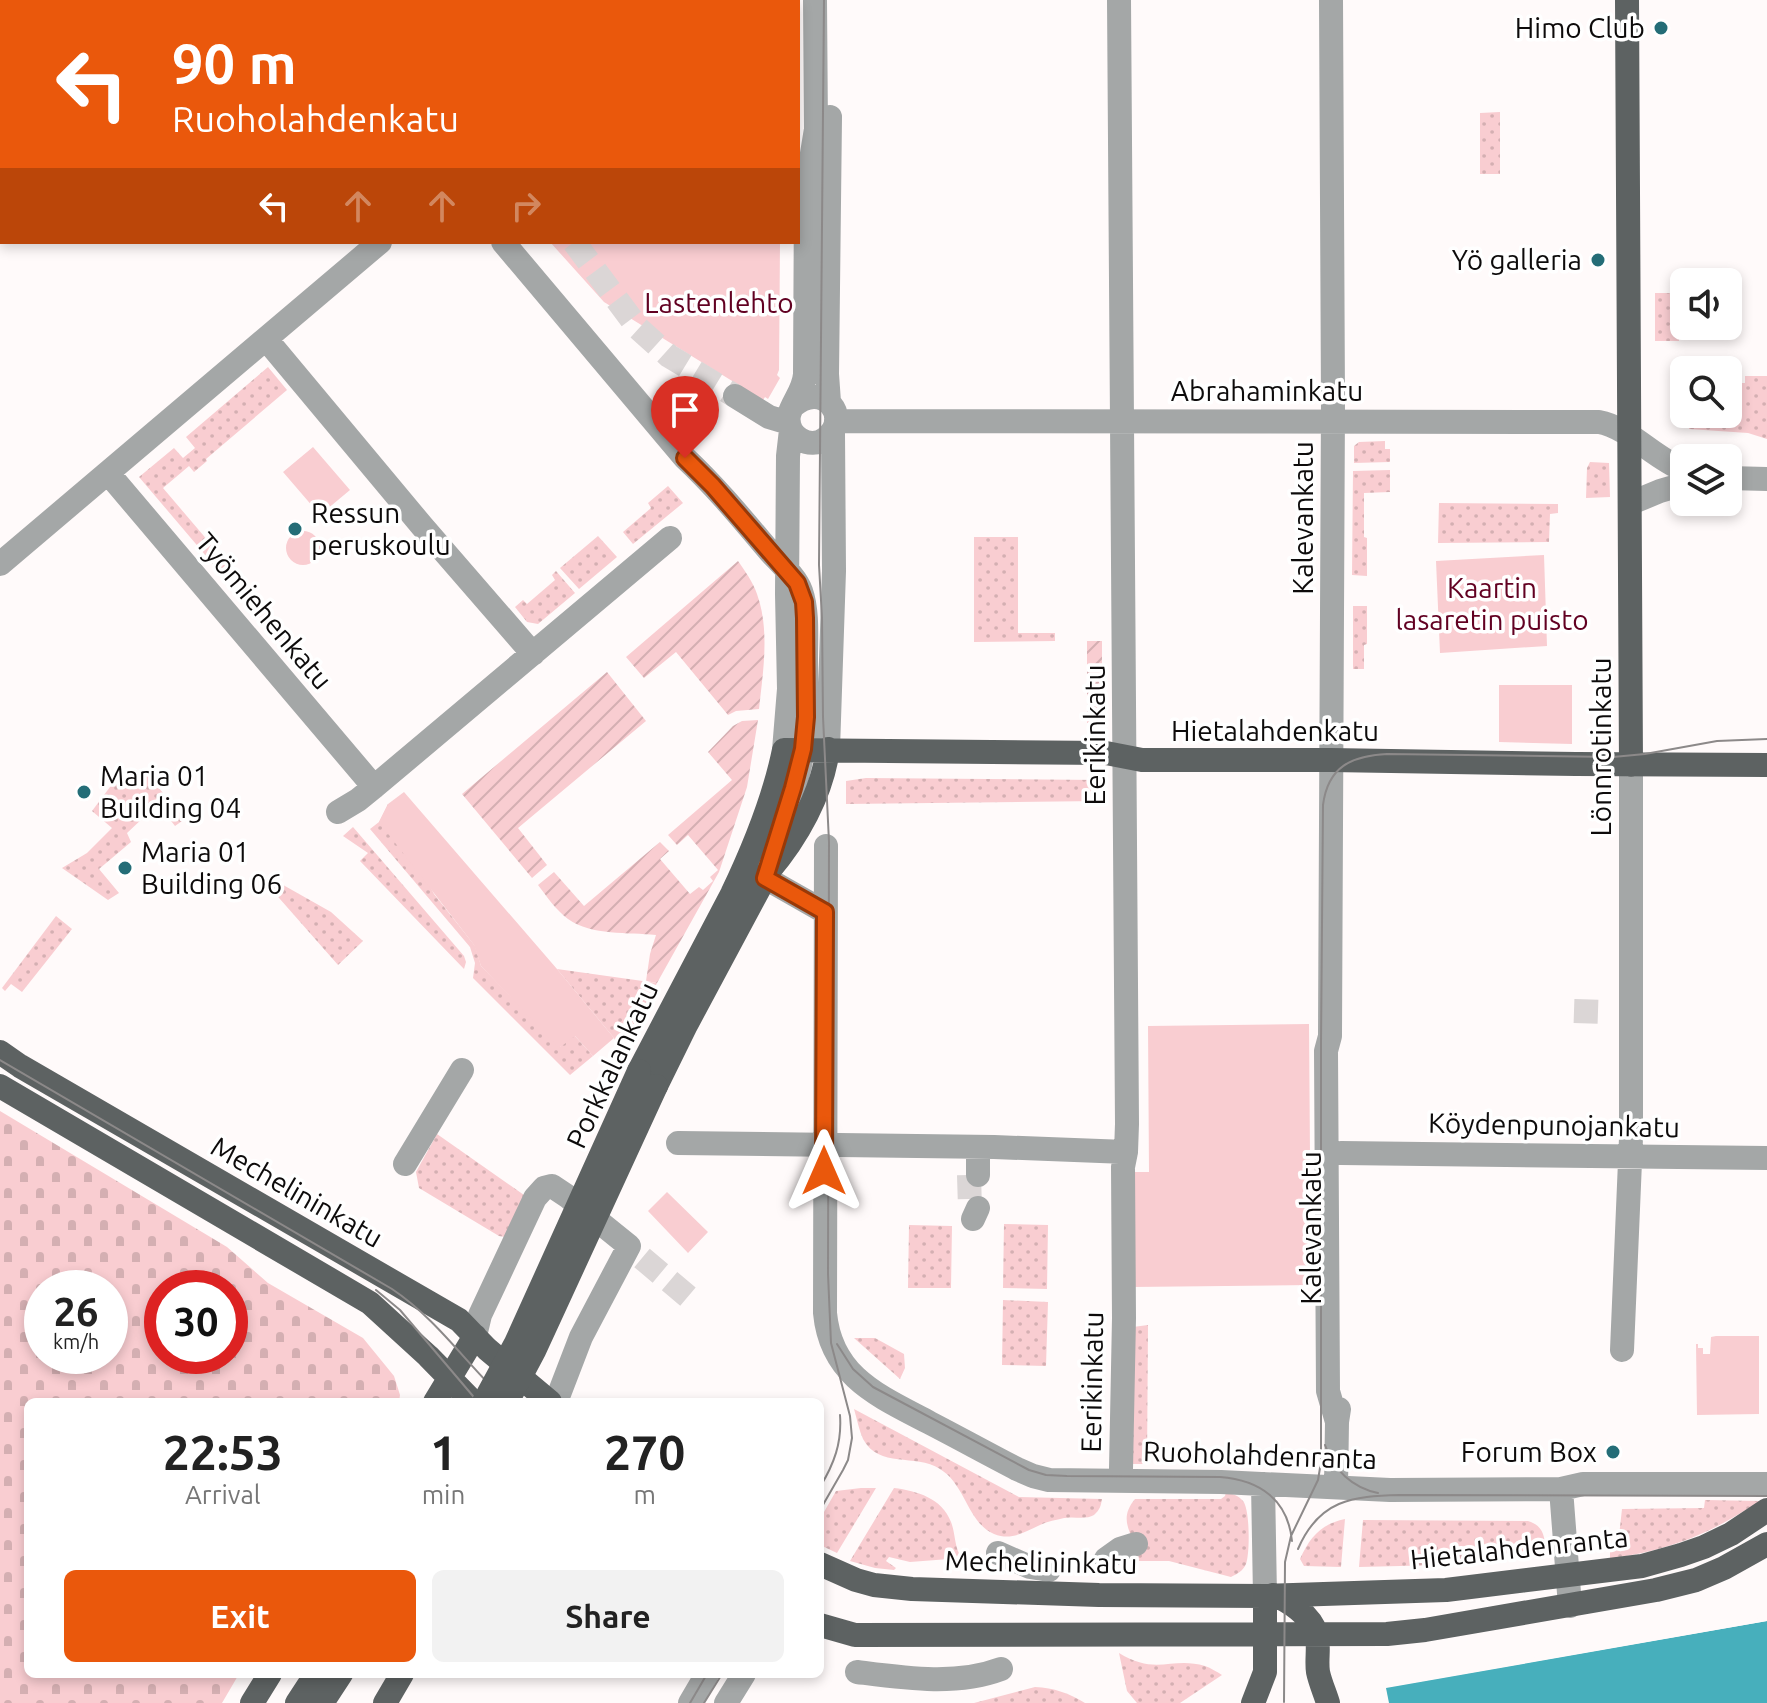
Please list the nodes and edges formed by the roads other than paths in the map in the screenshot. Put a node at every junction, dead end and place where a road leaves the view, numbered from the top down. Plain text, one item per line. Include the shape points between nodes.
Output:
1 (815, 0) edge
2 (830, 0) edge
3 (1119, 0) edge
4 (1331, 0) edge
5 (1627, 0) edge
6 (372, 244) edge
7 (505, 244) edge
8 (266, 339) junction
9 (735, 396) tunnel mouth
10 (833, 419) junction
11 (791, 420) junction
12 (1122, 420) junction
13 (1342, 421) junction
14 (1631, 437) junction
15 (1670, 463) edge
16 (108, 473) junction
17 (1742, 478) edge
18 (1767, 479) edge
19 (1670, 488) edge
20 (1631, 503) junction
21 (670, 538) dead end
22 (0, 564) edge
23 (787, 583) junction
24 (533, 654) junction
25 (828, 749) junction
26 (794, 750) junction
27 (1125, 757) junction
28 (1331, 760) junction
29 (1631, 765) junction
30 (1767, 765) edge
31 (374, 787) junction
32 (338, 812) dead end
33 (826, 846) dead end
34 (767, 875) junction
35 (825, 912) junction
36 (1330, 1036) junction
37 (0, 1052) edge
38 (462, 1070) dead end
39 (648, 1078) junction
40 (0, 1086) edge
41 (678, 1143) dead end
42 (824, 1146) junction
43 (973, 1147) junction
44 (1126, 1152) junction
45 (1341, 1153) junction
46 (1630, 1156) junction
47 (1767, 1158) edge
48 (405, 1164) dead end
49 (974, 1175) tunnel mouth
50 (475, 1336) junction
51 (1622, 1350) dead end
52 (450, 1377) junction
53 (437, 1398) edge
54 (469, 1398) edge
55 (486, 1398) edge
56 (509, 1398) edge
57 (545, 1398) edge
58 (558, 1398) edge
59 (1337, 1422) junction
60 (1121, 1469) dead end
61 (1263, 1484) junction
62 (1767, 1484) edge
63 (1336, 1486) junction
64 (1561, 1489) junction
65 (1767, 1510) edge
66 (1136, 1544) dead end
67 (1767, 1544) edge
68 (998, 1553) dead end
69 (1106, 1559) dead end
70 (824, 1566) edge
71 (1049, 1570) dead end
72 (1567, 1574) junction
73 (1269, 1595) junction
74 (1570, 1606) junction
75 (824, 1627) edge
76 (1317, 1634) junction
77 (1264, 1635) junction
78 (1001, 1669) dead end
79 (857, 1672) dead end
80 (268, 1678) edge
81 (313, 1678) edge
82 (338, 1678) edge
83 (400, 1678) edge
84 (687, 1678) edge
85 (705, 1678) edge
86 (720, 1678) edge
87 (742, 1678) edge
88 (252, 1703) edge
89 (297, 1703) edge
90 (322, 1703) edge
91 (385, 1703) edge
92 (672, 1703) edge
93 (690, 1703) edge
94 (704, 1703) edge
95 (726, 1703) edge
96 (1253, 1703) edge
97 (1328, 1703) edge

1 - 11 street via 816,129 806,190 805,374
2 - 10 street via 827,374
3 - 12 street, Eerikinkatu
4 - 13 street, Kalevankatu
5 - 14 main road, Lönnrotinkatu
6 - 8 street
7 - 23 street via 713,486
8 - 16 street
8 - 24 street via 417,531
9 - 11 street via 769,417
10 - 11 street via 820,397 812,396 802,399
10 - 11 street via 822,442 811,444 800,440
10 - 12 street, Abrahaminkatu
10 - 25 street
11 - 23 street
12 - 13 street, Abrahaminkatu
12 - 27 street, Eerikinkatu
13 - 14 street, Abrahaminkatu via 1607,423
13 - 28 street, Kalevankatu
14 - 15 street, Abrahaminkatu
14 - 20 main road, Lönnrotinkatu
16 - 22 street
16 - 31 street, Työmiehenkatu
17 - 18 street
19 - 20 street
20 - 29 main road, Lönnrotinkatu
21 - 24 street
23 - 26 street via 797,583 804,602 806,717
24 - 31 street
25 - 26 main road, Hietalahdenkatu
25 - 27 main road, Hietalahdenkatu
25 - 34 main road, Porkkalankatu via 813,799
26 - 34 street via 793,788
26 - 39 main road, Porkkalankatu
27 - 28 main road, Hietalahdenkatu
27 - 44 street, Eerikinkatu
28 - 29 main road, Hietalahdenkatu
28 - 36 street, Kalevankatu
29 - 30 main road, Hietalahdenkatu
29 - 46 street, Lönnrotinkatu
31 - 32 street
33 - 35 street, Ruoholahdenranta
34 - 35 street
34 - 39 main road, Porkkalankatu via 686,1025
35 - 42 street, Ruoholahdenranta
36 - 45 street, Kalevankatu via 1339,1052
36 - 59 street, Kalevankatu via 1328,1391
37 - 50 main road, Mechelininkatu via 459,1320
38 - 48 street
39 - 55 main road, Porkkalankatu, bridge
39 - 56 main road, Porkkalankatu, bridge via 534,1351
40 - 52 main road, Mechelininkatu via 370,1303
41 - 42 street
42 - 43 street
42 - 61 street, Ruoholahdenranta via 826,1323 836,1354 871,1390 1033,1476
43 - 44 street
43 - 49 street
44 - 60 street, Eerikinkatu
45 - 46 street, Köydenpunojankatu
45 - 59 street, Kalevankatu via 1342,1391
46 - 47 street, Köydenpunojankatu
46 - 51 street, Lönnrotinkatu
50 - 52 main road
50 - 57 main road, Mechelininkatu
50 - 58 street via 531,1194 552,1186 636,1252 581,1337
52 - 53 main road
52 - 54 main road, Mechelininkatu
59 - 63 street, Kalevankatu
61 - 63 street, Ruoholahdenranta
61 - 73 street
62 - 64 street, Ruoholahdenranta via 1583,1484
63 - 64 street, Ruoholahdenranta
64 - 72 street
65 - 72 main road, Hietalahdenranta via 1731,1534 1681,1555 1642,1566
66 - 69 street
67 - 74 main road, Hietalahdenranta via 1696,1580
68 - 71 street
70 - 73 main road, Mechelininkatu via 874,1585 912,1589
72 - 73 main road, Hietalahdenranta via 1446,1590
72 - 74 street
73 - 76 main road via 1299,1611
73 - 77 main road
74 - 76 main road, Hietalahdenranta via 1425,1630
75 - 77 main road via 855,1635
76 - 77 main road, Hietalahdenranta
76 - 97 main road via 1318,1672
77 - 96 main road via 1265,1672
78 - 79 street via 961,1678
80 - 88 main road
81 - 89 main road
82 - 90 main road
83 - 91 main road
84 - 92 street
85 - 93 street
86 - 94 street
87 - 95 street

